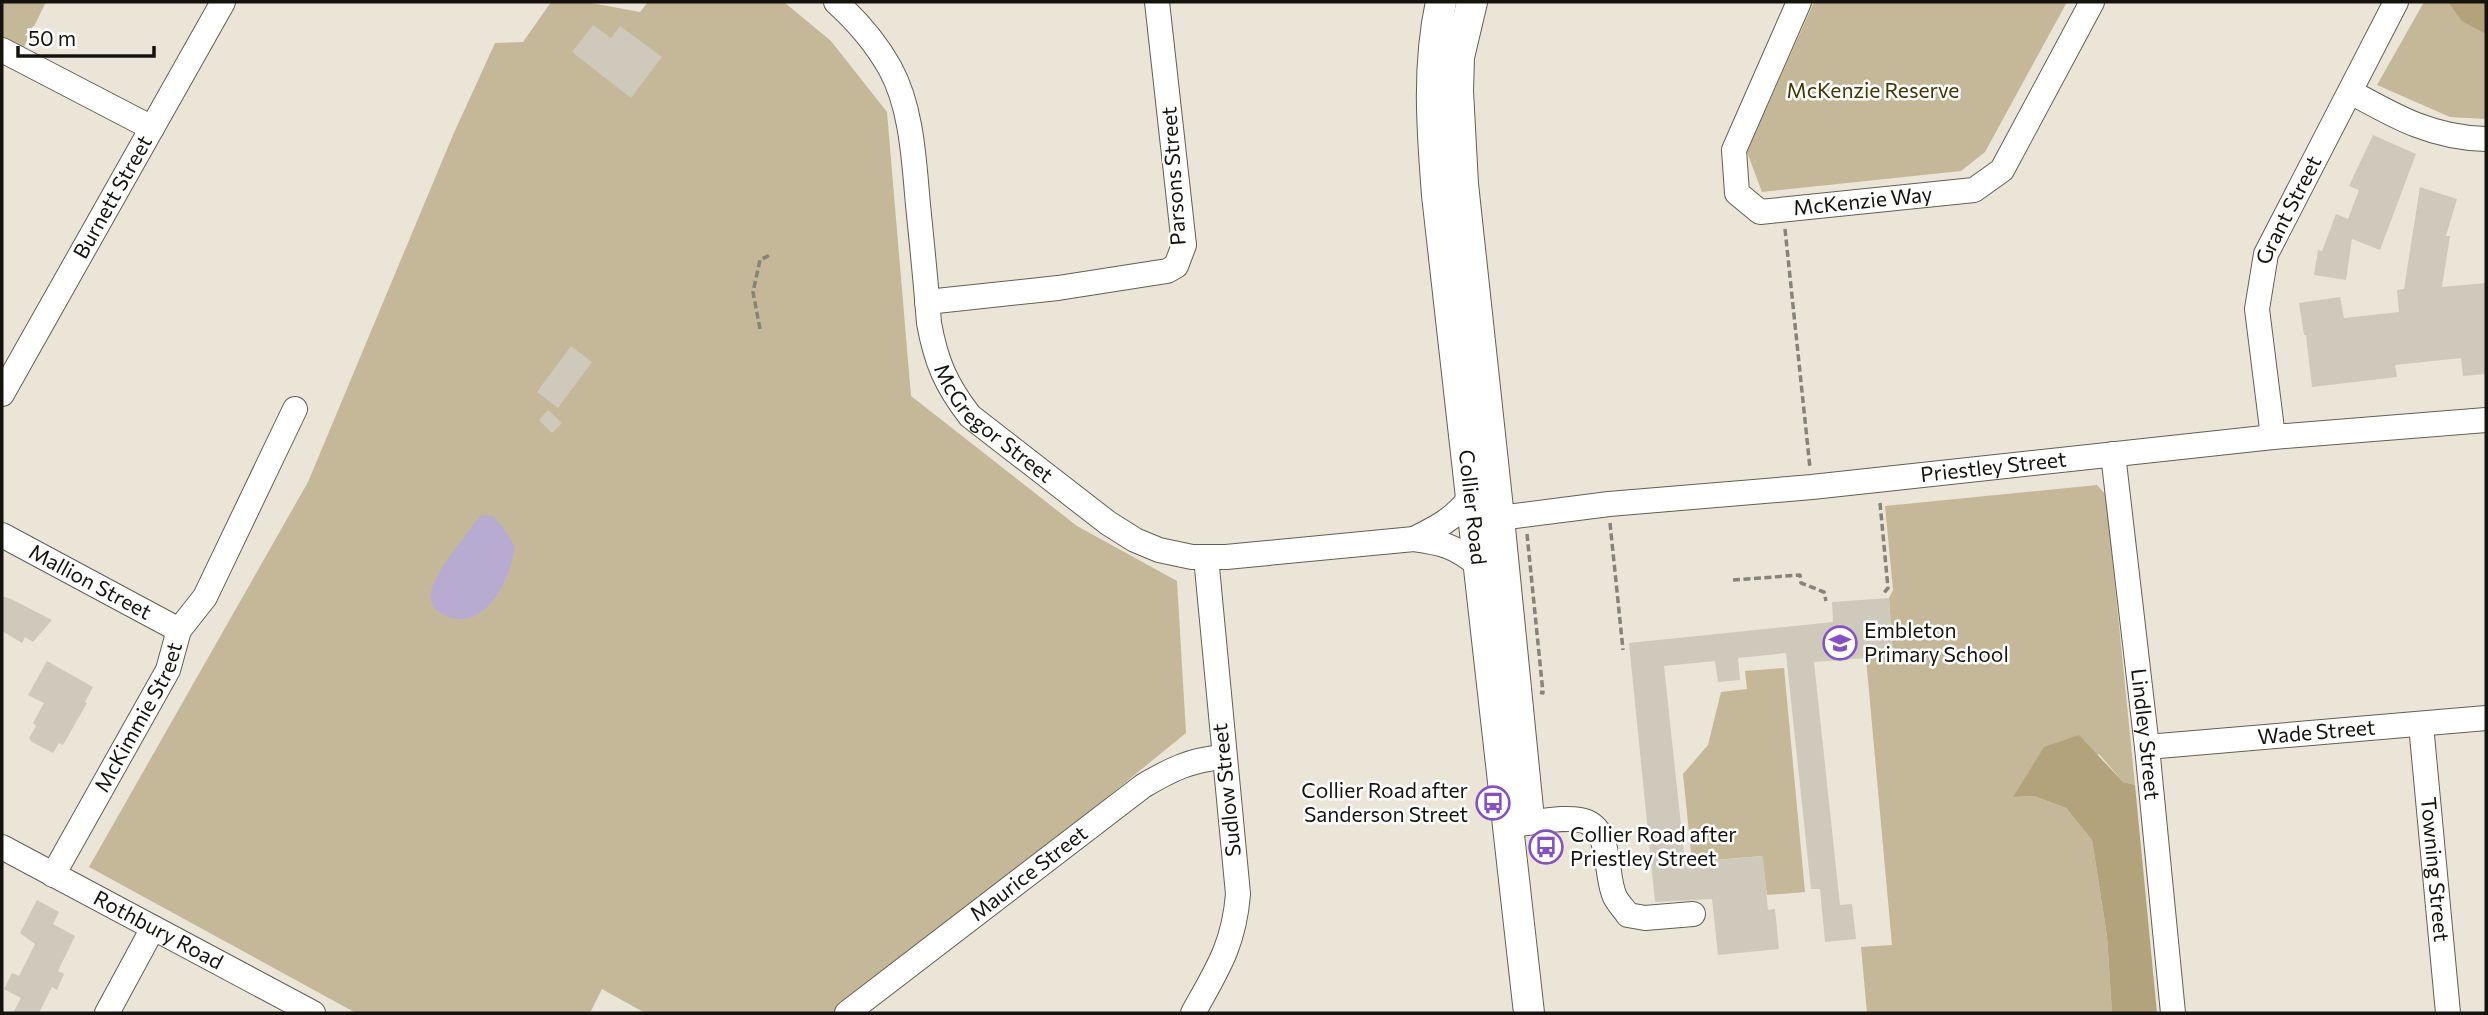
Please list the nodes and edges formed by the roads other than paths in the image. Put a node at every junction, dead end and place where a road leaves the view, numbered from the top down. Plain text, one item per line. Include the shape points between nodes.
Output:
1 (223, 2) edge
2 (836, 2) edge
3 (1157, 2) edge
4 (1441, 2) edge
5 (1472, 2) edge
6 (1799, 2) edge
7 (2092, 2) edge
8 (2396, 2) edge
9 (2, 50) edge
10 (2351, 92) junction
11 (152, 128) junction
12 (2486, 139) edge
13 (927, 302) junction
14 (2, 394) edge
15 (295, 409) dead end
16 (2486, 420) edge
17 (2273, 437) junction
18 (2113, 454) junction
19 (1469, 499) junction
20 (1499, 518) junction
21 (2, 535) edge
22 (1414, 539) junction
23 (1206, 557) junction
24 (1477, 564) junction
25 (179, 630) junction
26 (2486, 718) edge
27 (2421, 725) junction
28 (2147, 747) junction
29 (1223, 757) junction
30 (1519, 824) junction
31 (2, 847) edge
32 (53, 875) junction
33 (1693, 914) dead end
34 (153, 928) junction
35 (107, 1013) edge
36 (313, 1013) edge
37 (847, 1013) edge
38 (1194, 1013) edge
39 (1529, 1013) edge
40 (1549, 1013) edge
41 (2173, 1013) edge
42 (2448, 1013) edge

1 - 11 street, Burnett Street
2 - 13 street, McGregor Street via 872,41 891,70 903,103 914,156
3 - 13 street, Parsons Street via 1184,245 1176,266 1058,288
4 - 19 main road, Collier Road via 1434,31 1432,126
5 - 20 main road, Collier Road via 1459,57 1459,127
6 - 7 street, McKenzie Way via 1734,150 1737,193 1760,212 1974,190 2002,170
8 - 10 street, Grant Street
9 - 11 street
10 - 12 street via 2403,121 2456,138
10 - 17 street, Grant Street via 2266,254 2257,309
11 - 14 street, Burnett Street
13 - 23 street, McGregor Street via 942,373 970,416 1135,540 1159,550
15 - 25 street, McKimmie Street via 205,597
16 - 17 street, Priestley Street
17 - 18 street, Priestley Street
18 - 20 street, Priestley Street
18 - 28 street, Lindley Street
19 - 22 street, McGregor Street via 1450,520
19 - 24 main road, Collier Road
20 - 30 main road, Collier Road
21 - 25 street, Mallion Street
22 - 23 street, McGregor Street
22 - 24 street, McGregor Street via 1457,548
23 - 29 street, Sudlow Street
24 - 30 main road, Collier Road
25 - 32 street, McKimmie Street via 168,670
26 - 27 street, Wade Street
27 - 28 street, Wade Street
27 - 42 street, Towning Street
28 - 41 street, Lindley Street
29 - 37 street, Maurice Street via 1189,762 1143,786
29 - 38 street, Sudlow Street via 1238,894 1236,923
30 - 33 street via 1587,822 1597,831 1614,895 1628,915
30 - 39 main road, Collier Road
30 - 40 main road, Collier Road
31 - 32 street, Rothbury Road
32 - 34 street, Rothbury Road
34 - 35 street
34 - 36 street, Rothbury Road

